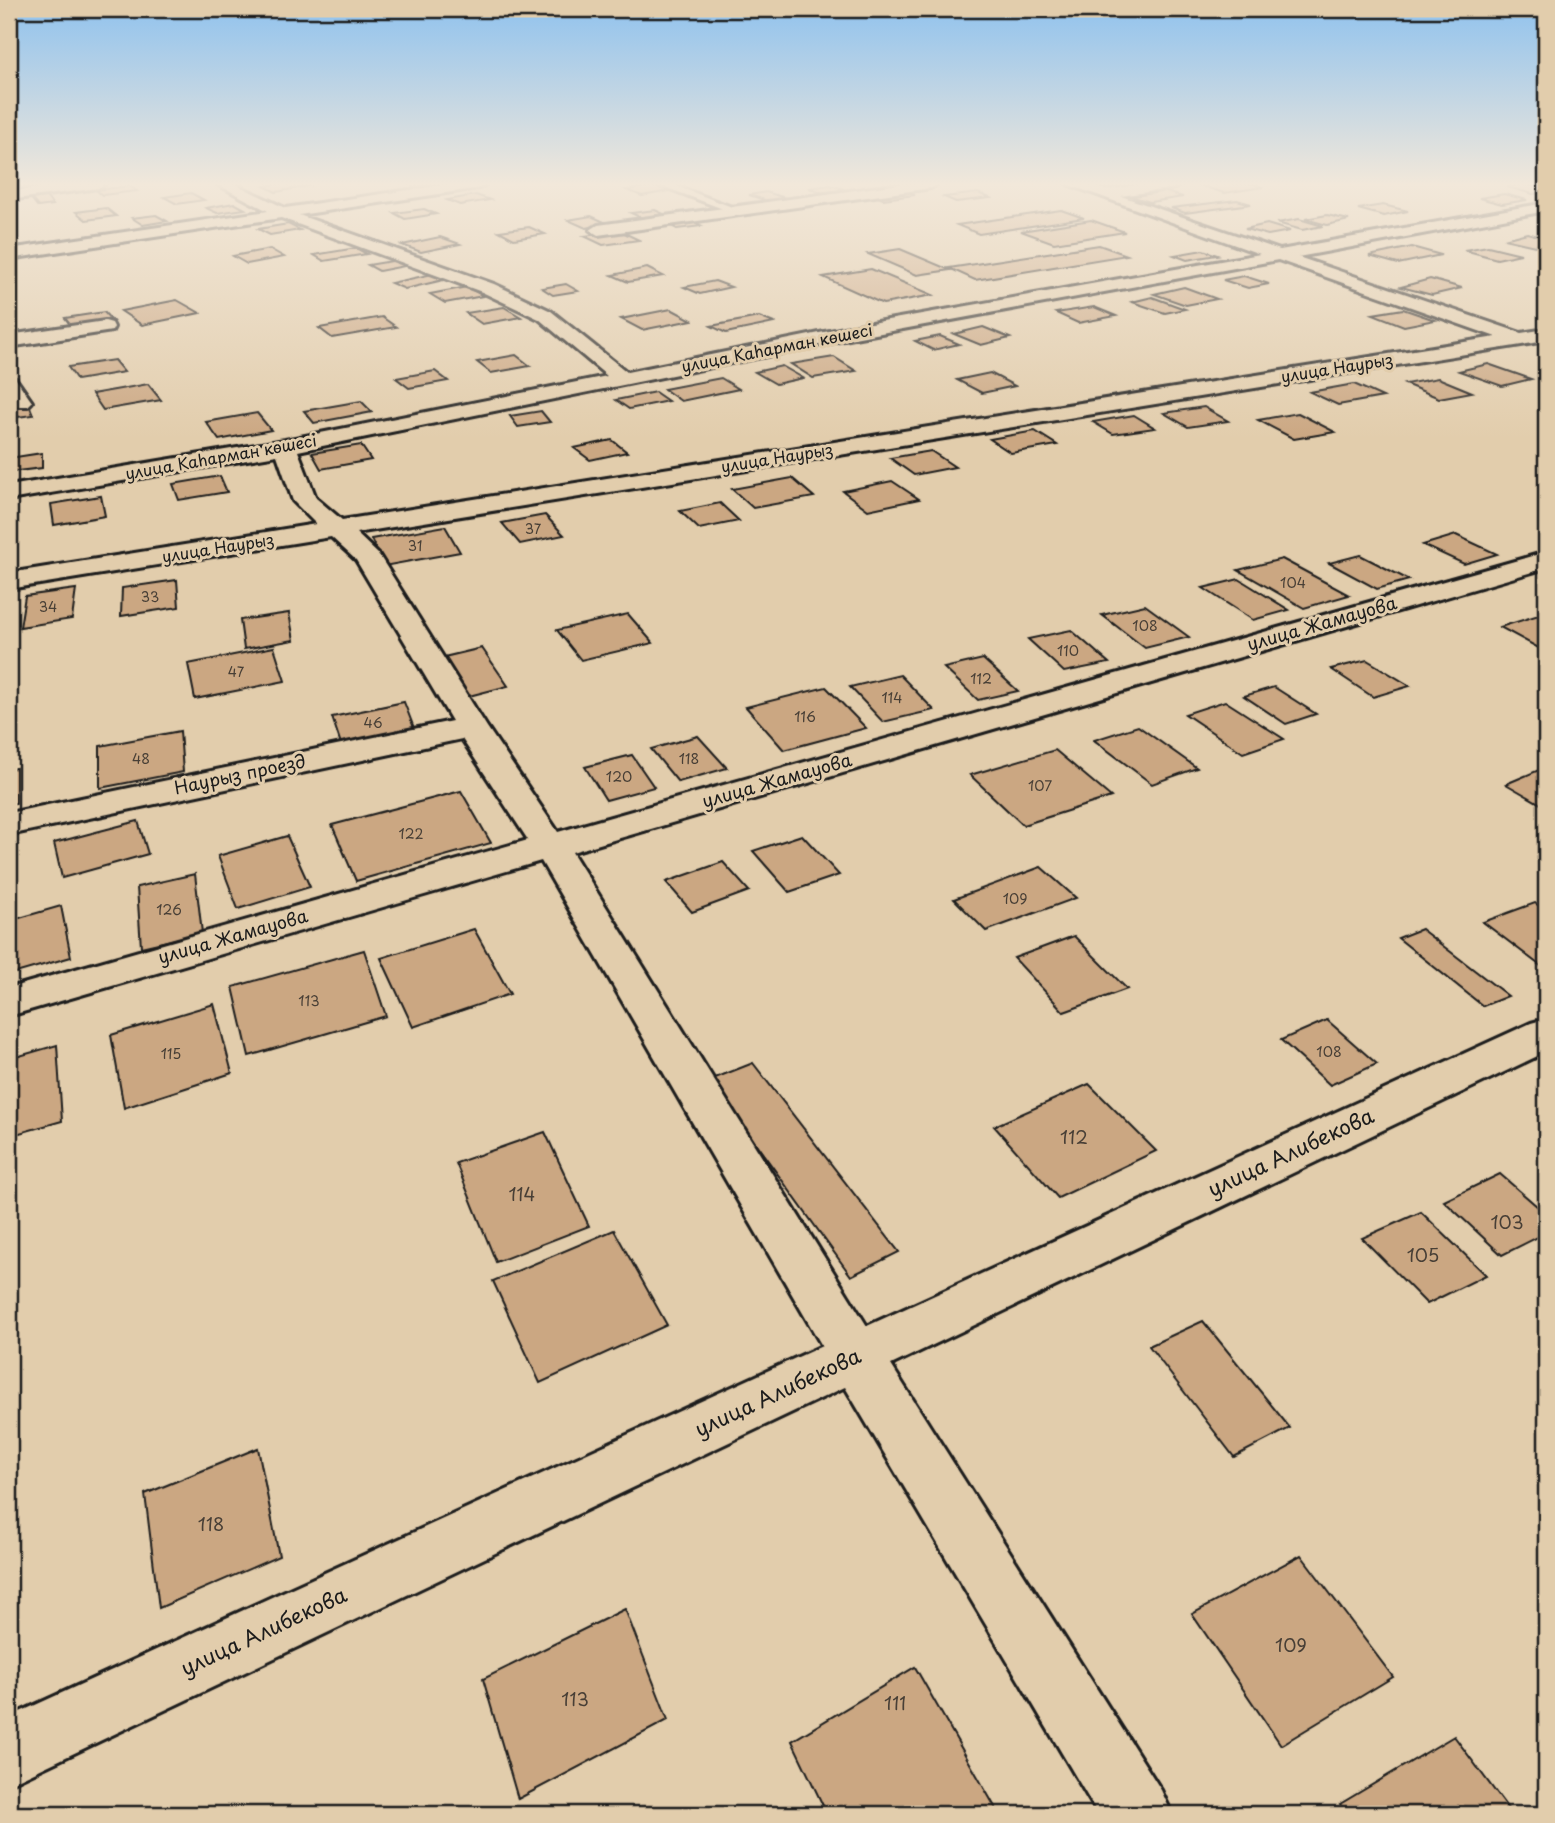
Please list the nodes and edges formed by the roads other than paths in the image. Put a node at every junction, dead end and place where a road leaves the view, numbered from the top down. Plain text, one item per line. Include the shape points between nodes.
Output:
1 (433, 269) edge
2 (1204, 269) edge
3 (1315, 269) edge
4 (105, 327) dead end
5 (1520, 329) junction
6 (1546, 335) edge
7 (9, 341) edge
8 (1546, 348) edge
9 (623, 379) junction
10 (9, 383) edge
11 (21, 402) dead end
12 (285, 447) junction
13 (9, 493) edge
14 (338, 529) junction
15 (1546, 560) edge
16 (9, 581) edge
17 (471, 727) junction
18 (9, 824) edge
19 (550, 846) junction
20 (9, 1002) edge
21 (1546, 1034) edge
22 (856, 1356) junction
23 (9, 1751) edge
24 (1137, 1814) edge

1 - 9 street via 545,315
2 - 9 street, улица Каһарман көшесі
3 - 5 street via 1486,328
4 - 7 street
5 - 6 street, улица Наурыз
5 - 8 street
5 - 14 street, улица Наурыз
9 - 12 street, улица Каһарман көшесі
10 - 11 street
12 - 13 street, улица Каһарман көшесі
12 - 14 street via 305,501
14 - 16 street, улица Наурыз
14 - 17 street via 366,555
15 - 19 street, улица Жамауова
17 - 18 street, Наурыз проезд
17 - 19 street
19 - 20 street, улица Жамауова
19 - 22 street
21 - 22 street, улица Алибекова
22 - 23 street, улица Алибекова
22 - 24 street

